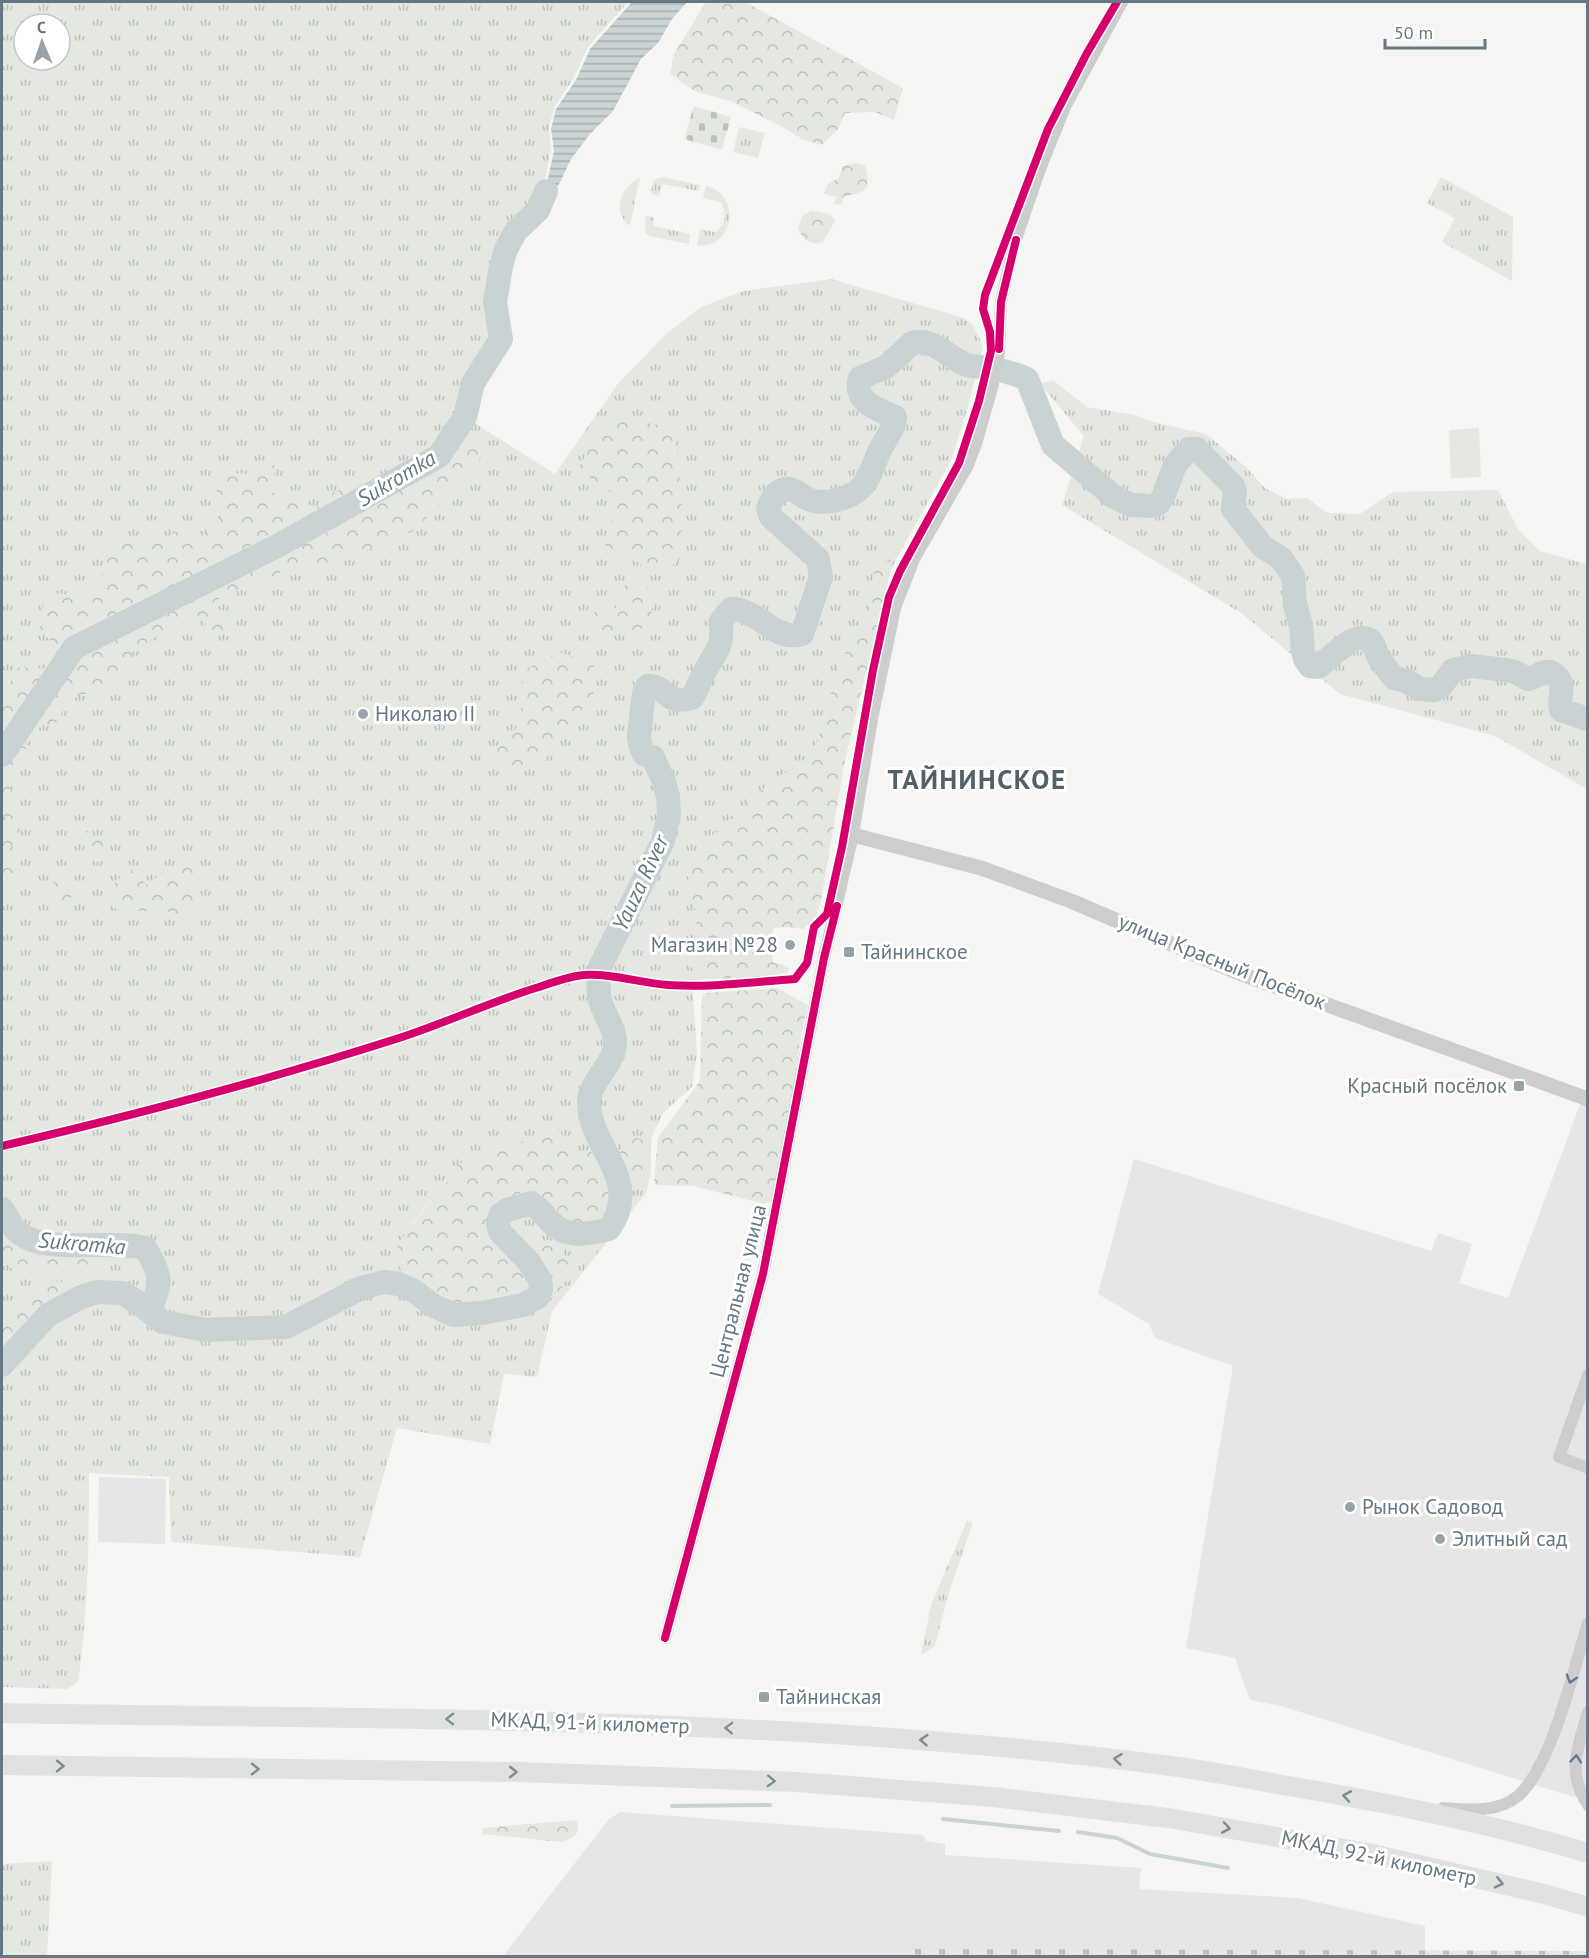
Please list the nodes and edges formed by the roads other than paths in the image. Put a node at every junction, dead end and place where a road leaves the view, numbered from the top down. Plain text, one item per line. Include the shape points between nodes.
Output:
1 (1122, 2) edge
2 (853, 835) junction
3 (1587, 1099) edge
4 (1587, 1375) edge
5 (1587, 1468) edge
6 (1587, 1623) edge
7 (665, 1638) dead end
8 (1587, 1712) edge
9 (2, 1713) edge
10 (2, 1765) edge
11 (1379, 1801) junction
12 (1587, 1805) edge
13 (1587, 1852) edge
14 (1587, 1907) edge

1 - 2 street, Центральная улица via 1065,107 1014,245 1001,302 999,353 976,444 914,559 895,608
2 - 3 street, улица Красный Посёлок via 981,868 1071,901 1239,973
2 - 7 street, Центральная улица via 824,958 763,1274
4 - 5 street via 1559,1457
6 -> 11 street via 1544,1759 1517,1797 1494,1807 1466,1810
12 -> 8 street via 1578,1790 1575,1771
11 -> 9 highway, МКАД, 91-й километр via 1176,1766 998,1745 800,1731 520,1720
10 -> 14 highway, МКАД, 92-й километр via 519,1772 797,1782 993,1797 1168,1818 1368,1853
11 - 13 highway

